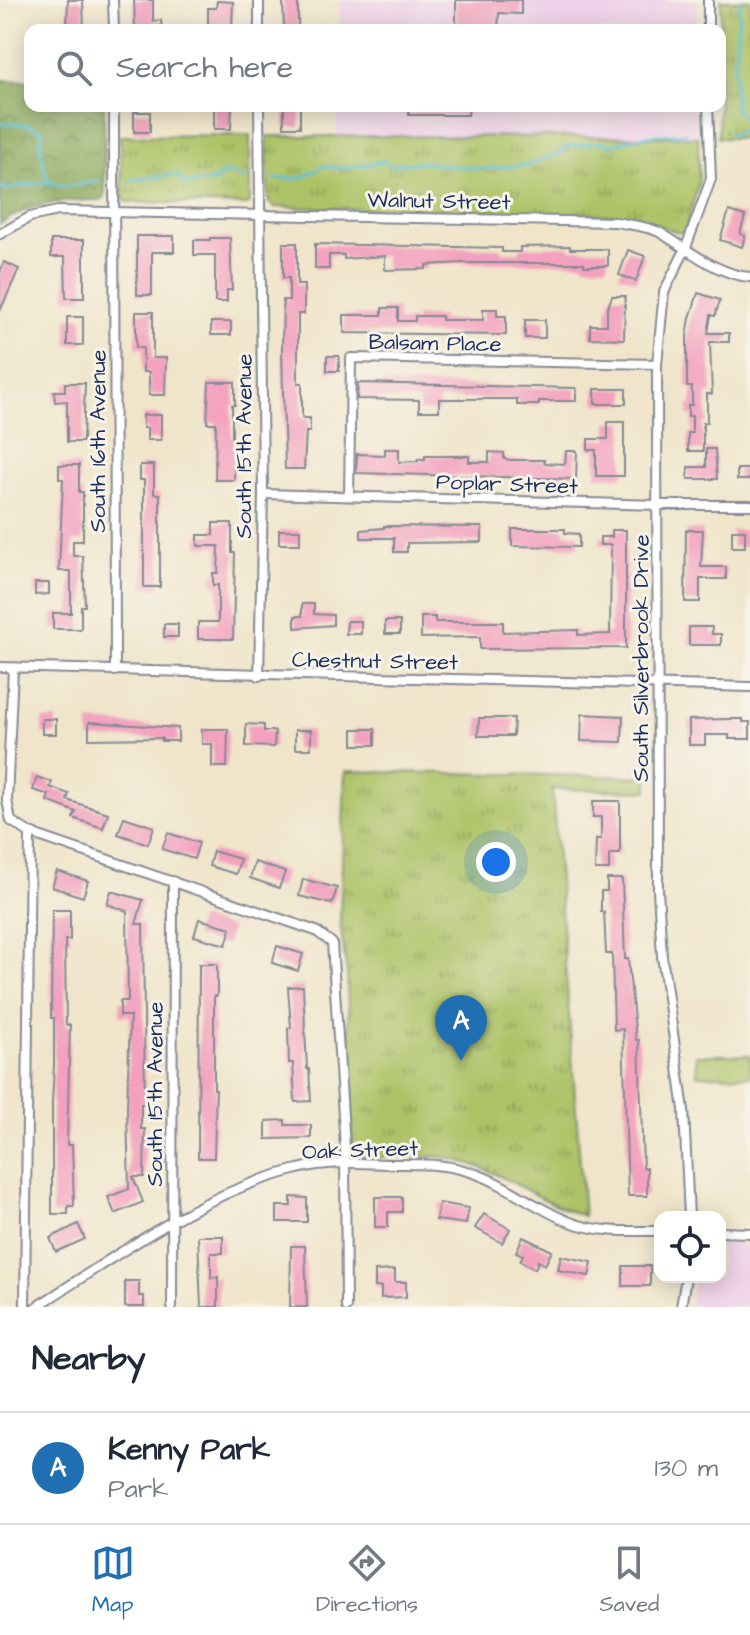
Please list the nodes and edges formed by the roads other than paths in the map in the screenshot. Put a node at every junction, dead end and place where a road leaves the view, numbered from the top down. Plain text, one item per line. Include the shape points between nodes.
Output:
1 (113, 0) edge
2 (259, 0) edge
3 (708, 0) edge
4 (114, 24) edge
5 (259, 24) edge
6 (708, 24) edge
7 (114, 112) edge
8 (259, 112) edge
9 (708, 112) edge
10 (115, 211) junction
11 (259, 215) junction
12 (0, 234) edge
13 (685, 250) junction
14 (750, 277) edge
15 (657, 364) junction
16 (263, 494) junction
17 (349, 496) junction
18 (658, 505) junction
19 (750, 505) edge
20 (0, 667) edge
21 (13, 668) junction
22 (115, 671) junction
23 (259, 676) junction
24 (659, 684) junction
25 (750, 687) edge
26 (30, 833) junction
27 (173, 881) junction
28 (345, 1164) junction
29 (689, 1211) edge
30 (171, 1221) junction
31 (654, 1231) edge
32 (726, 1232) edge
33 (750, 1233) edge
34 (685, 1283) edge
35 (25, 1307) edge
36 (36, 1307) edge
37 (172, 1307) edge
38 (346, 1307) edge
39 (681, 1307) edge

1 - 4 street
2 - 5 street
3 - 6 street
7 - 10 street, South 16th Avenue
8 - 11 street, South 15th Avenue
9 - 13 street, South Silverbrook Drive via 711,179
10 - 11 street, Walnut Street
10 - 12 street, Walnut Street via 58,211 30,217
10 - 22 street, South 16th Avenue
11 - 13 street, Walnut Street via 616,222 656,230
11 - 16 street, South 15th Avenue
13 - 14 street, Walnut Street
13 - 15 street, South Silverbrook Drive via 664,292
15 - 17 street, Balsam Place via 351,358
15 - 18 street, South Silverbrook Drive
16 - 17 street, Poplar Street
16 - 23 street, South 15th Avenue
17 - 18 street, Poplar Street
18 - 19 street, Poplar Street
18 - 24 street, South Silverbrook Drive
20 - 21 street, Chestnut Street
21 - 22 street, Chestnut Street
21 - 26 street via 7,800 11,821
22 - 23 street, Chestnut Street
23 - 24 street, Chestnut Street
24 - 25 street, Chestnut Street
24 - 29 street, South Silverbrook Drive via 659,917 684,1110
26 - 27 street
26 - 35 street
27 - 28 street via 316,931 332,943
27 - 30 street, South 15th Avenue
28 - 30 street, Oak Street via 300,1168 259,1180
28 - 31 street, Oak Street via 464,1170 502,1184 572,1223
28 - 38 street
30 - 36 street, Oak Street
30 - 37 street, South 15th Avenue
32 - 33 street
34 - 39 street

